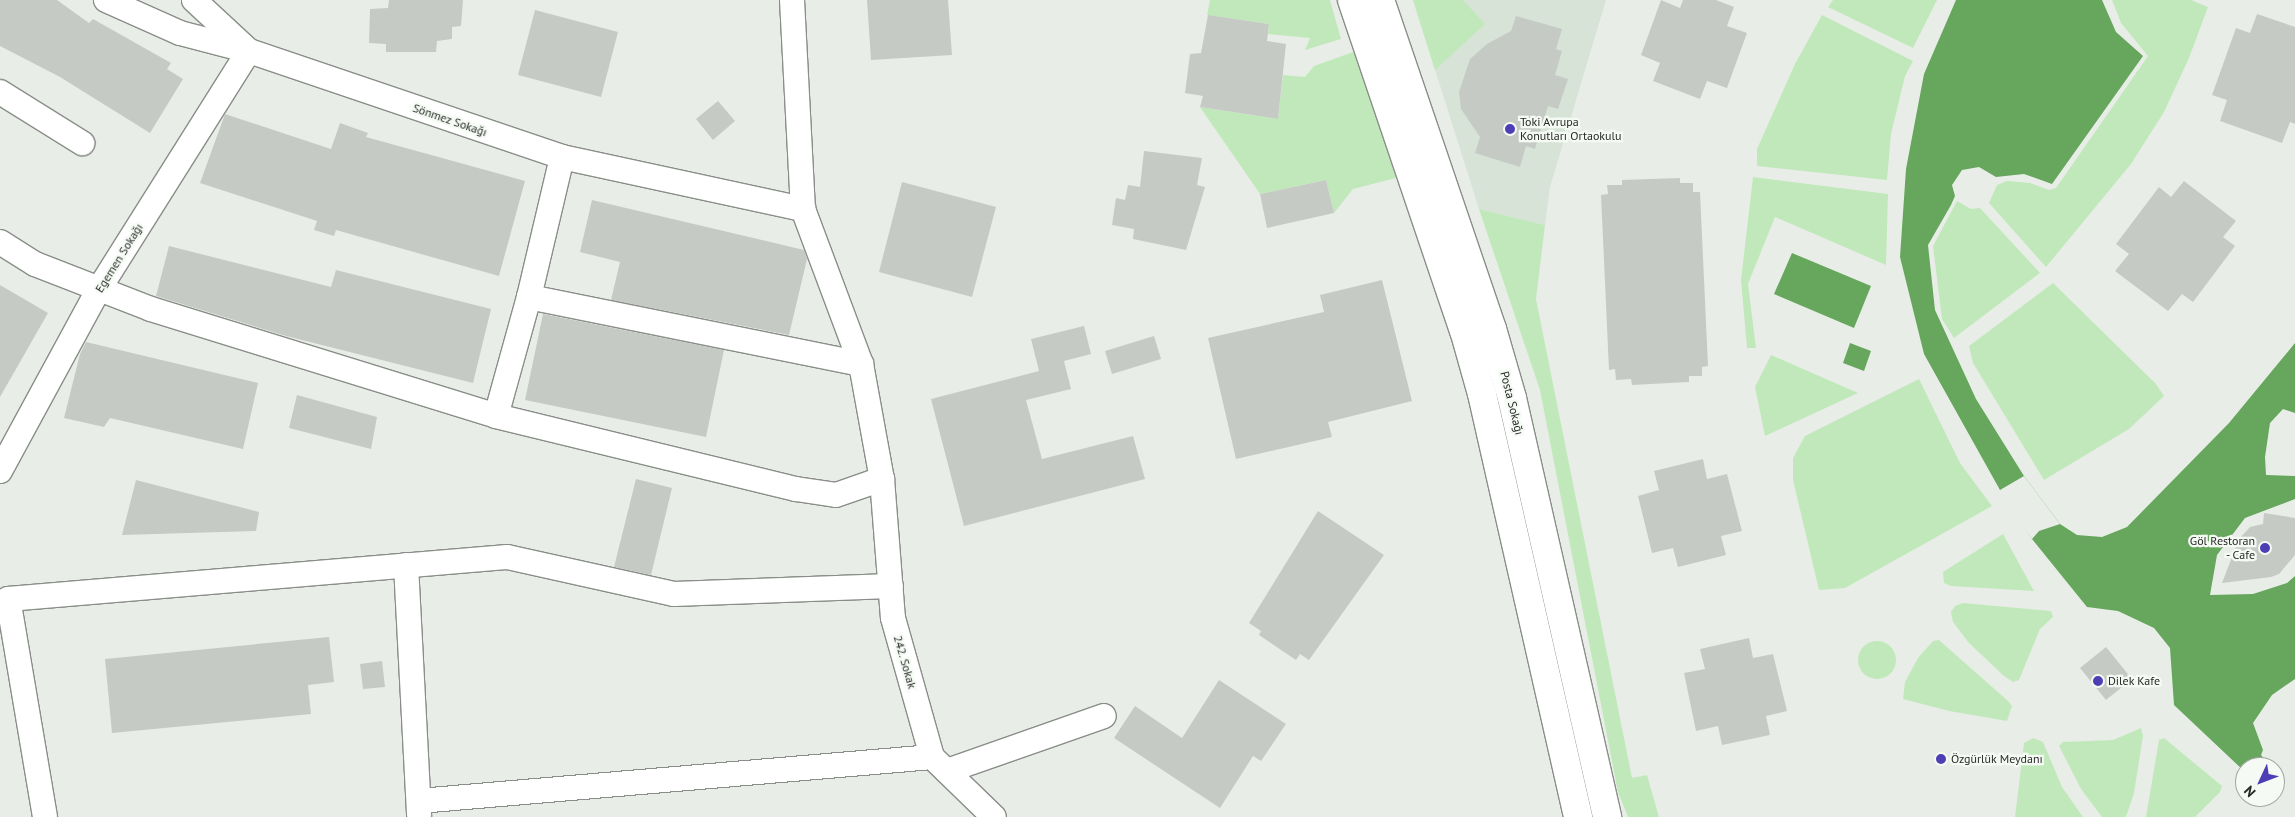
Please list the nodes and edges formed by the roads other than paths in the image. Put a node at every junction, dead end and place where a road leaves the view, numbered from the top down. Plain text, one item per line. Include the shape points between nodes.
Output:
1 (106, 0) edge
2 (194, 0) edge
3 (792, 0) edge
4 (1352, 0) edge
5 (1380, 0) edge
6 (249, 51) junction
7 (0, 92) edge
8 (82, 143) dead end
9 (562, 157) junction
10 (803, 209) junction
11 (0, 242) edge
12 (99, 289) junction
13 (529, 297) junction
14 (861, 364) junction
15 (496, 416) junction
16 (0, 471) edge
17 (882, 479) junction
18 (406, 565) junction
19 (890, 586) junction
20 (4, 597) edge
21 (1104, 716) dead end
22 (940, 764) junction
23 (419, 809) edge
24 (46, 817) edge
25 (994, 817) edge
26 (1578, 817) edge
27 (1607, 817) edge

1 - 6 street, Sönmez Sokağı via 180,33
2 - 6 street
3 - 10 street, 242. Sokak
4 - 26 street via 1461,321 1482,394
5 - 27 street, Posta Sokağı via 1492,329 1512,398
6 - 9 street, Sönmez Sokağı
6 - 12 street, Egemen Sokağı
7 - 8 street
9 - 10 street, Sönmez Sokağı
9 - 13 street
10 - 14 street, 242. Sokak
11 - 12 street via 35,264
12 - 15 street via 151,310
12 - 16 street, Egemen Sokağı
13 - 14 street
13 - 15 street
14 - 17 street, 242. Sokak
15 - 17 street via 796,489 836,495
17 - 19 street, 242. Sokak
18 - 19 street via 507,557 674,594
18 - 20 street
18 - 23 street
19 - 22 street, 242. Sokak via 893,618
20 - 24 street
21 - 22 street
22 - 23 street
22 - 25 street, 242. Sokak

